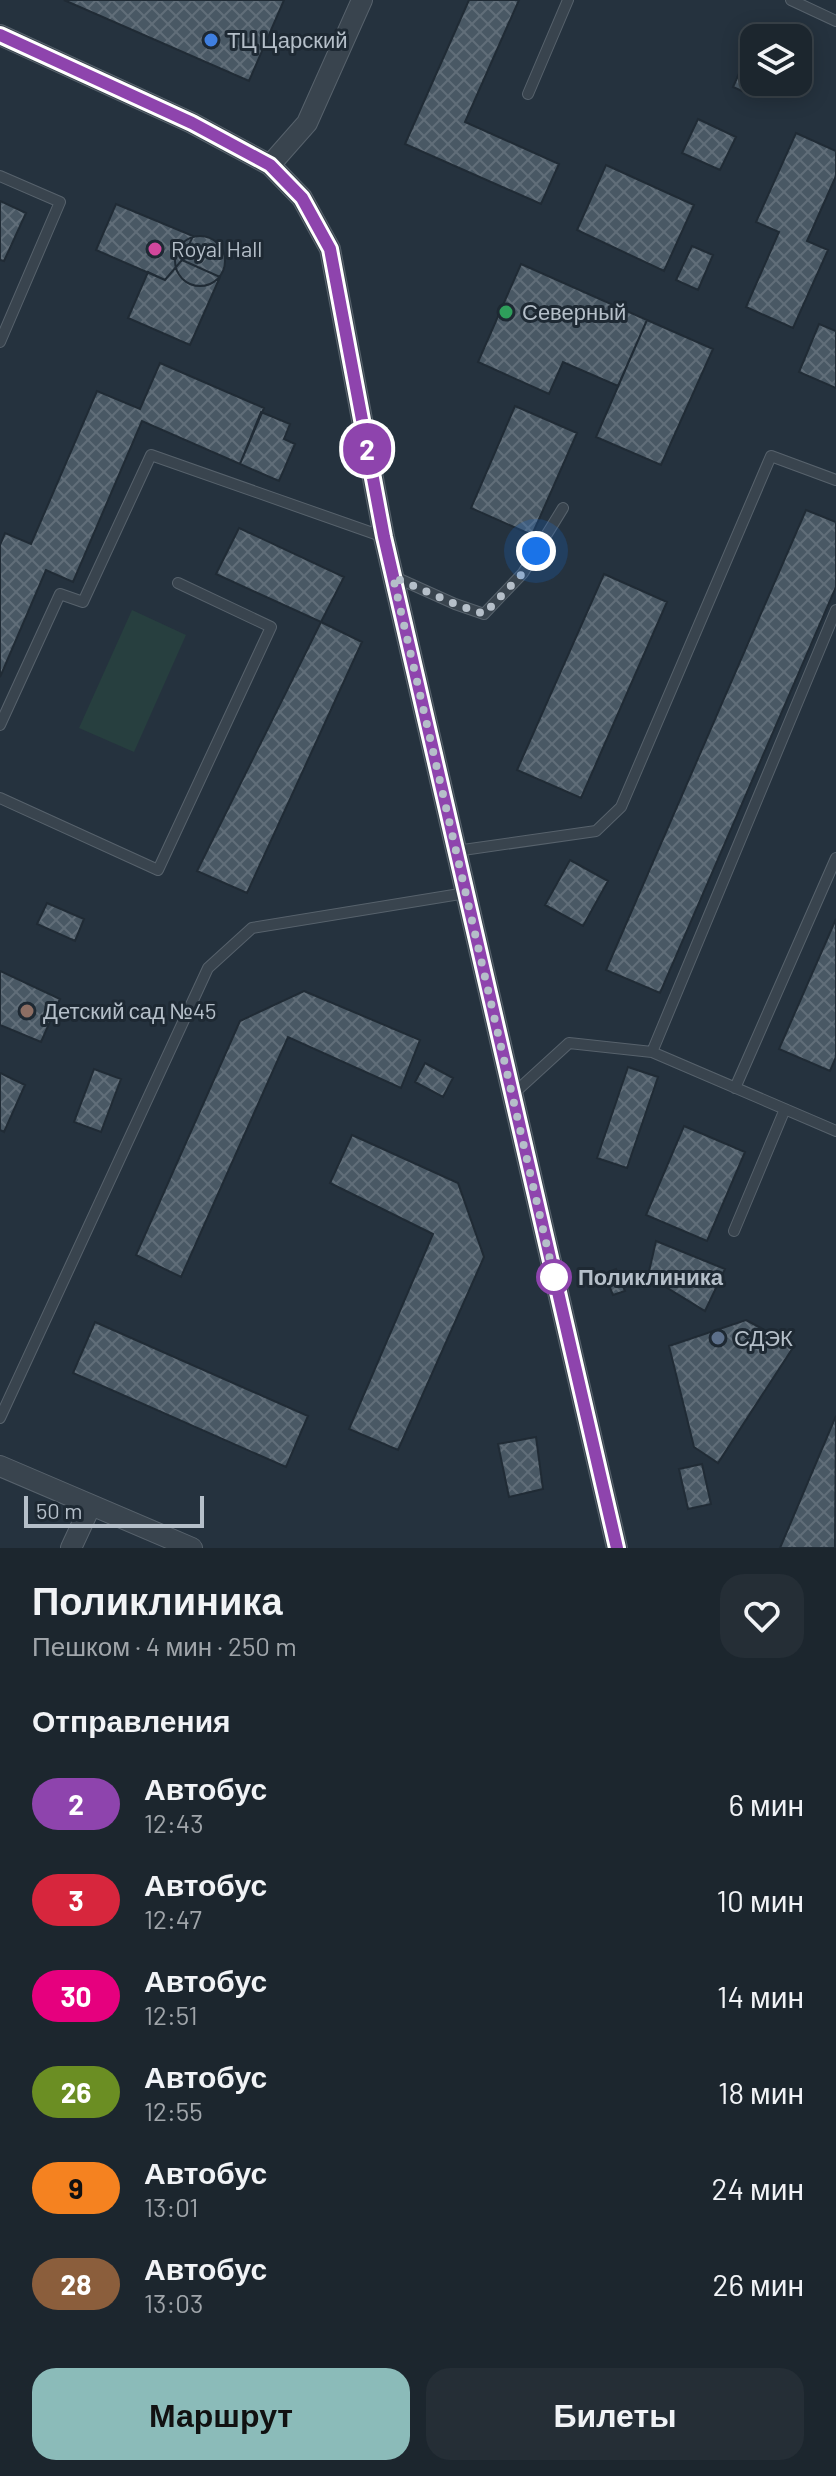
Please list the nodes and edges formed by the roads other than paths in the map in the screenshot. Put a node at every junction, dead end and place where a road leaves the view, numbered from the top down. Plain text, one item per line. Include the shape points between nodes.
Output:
1 (362, 0) edge
2 (568, 0) edge
3 (791, 0) edge
4 (817, 5) edge
5 (836, 21) edge
6 (0, 35) edge
7 (528, 94) dead end
8 (270, 165) junction
9 (0, 176) edge
10 (0, 342) edge
11 (836, 480) edge
12 (563, 508) dead end
13 (384, 537) junction
14 (393, 577) junction
15 (178, 583) dead end
16 (836, 610) edge
17 (0, 725) edge
18 (0, 798) edge
19 (456, 851) junction
20 (836, 858) edge
21 (466, 893) junction
22 (652, 1052) junction
23 (735, 1088) junction
24 (512, 1095) junction
25 (785, 1109) junction
26 (836, 1131) edge
27 (734, 1231) dead end
28 (0, 1418) edge
29 (0, 1466) edge
30 (91, 1505) junction
31 (71, 1548) edge
32 (192, 1548) edge
33 (617, 1548) edge

1 - 8 street via 307,123
2 - 7 lane
3 - 4 lane
4 - 5 lane
6 - 8 street via 192,123
8 - 13 street via 302,198 330,249
9 - 10 lane via 60,202
11 - 19 lane via 771,456 621,807 596,831
12 - 14 lane via 523,573 484,614
13 - 14 street
13 - 17 lane via 151,455 83,602 60,594
14 - 19 street
15 - 18 lane via 271,627 158,870
16 - 22 lane
19 - 21 street
20 - 23 lane
21 - 24 street
21 - 28 lane via 252,928 208,968
22 - 23 lane
22 - 24 lane via 569,1043
23 - 25 lane
24 - 33 street
25 - 26 lane
25 - 27 lane
29 - 30 street
30 - 31 street
30 - 32 street

